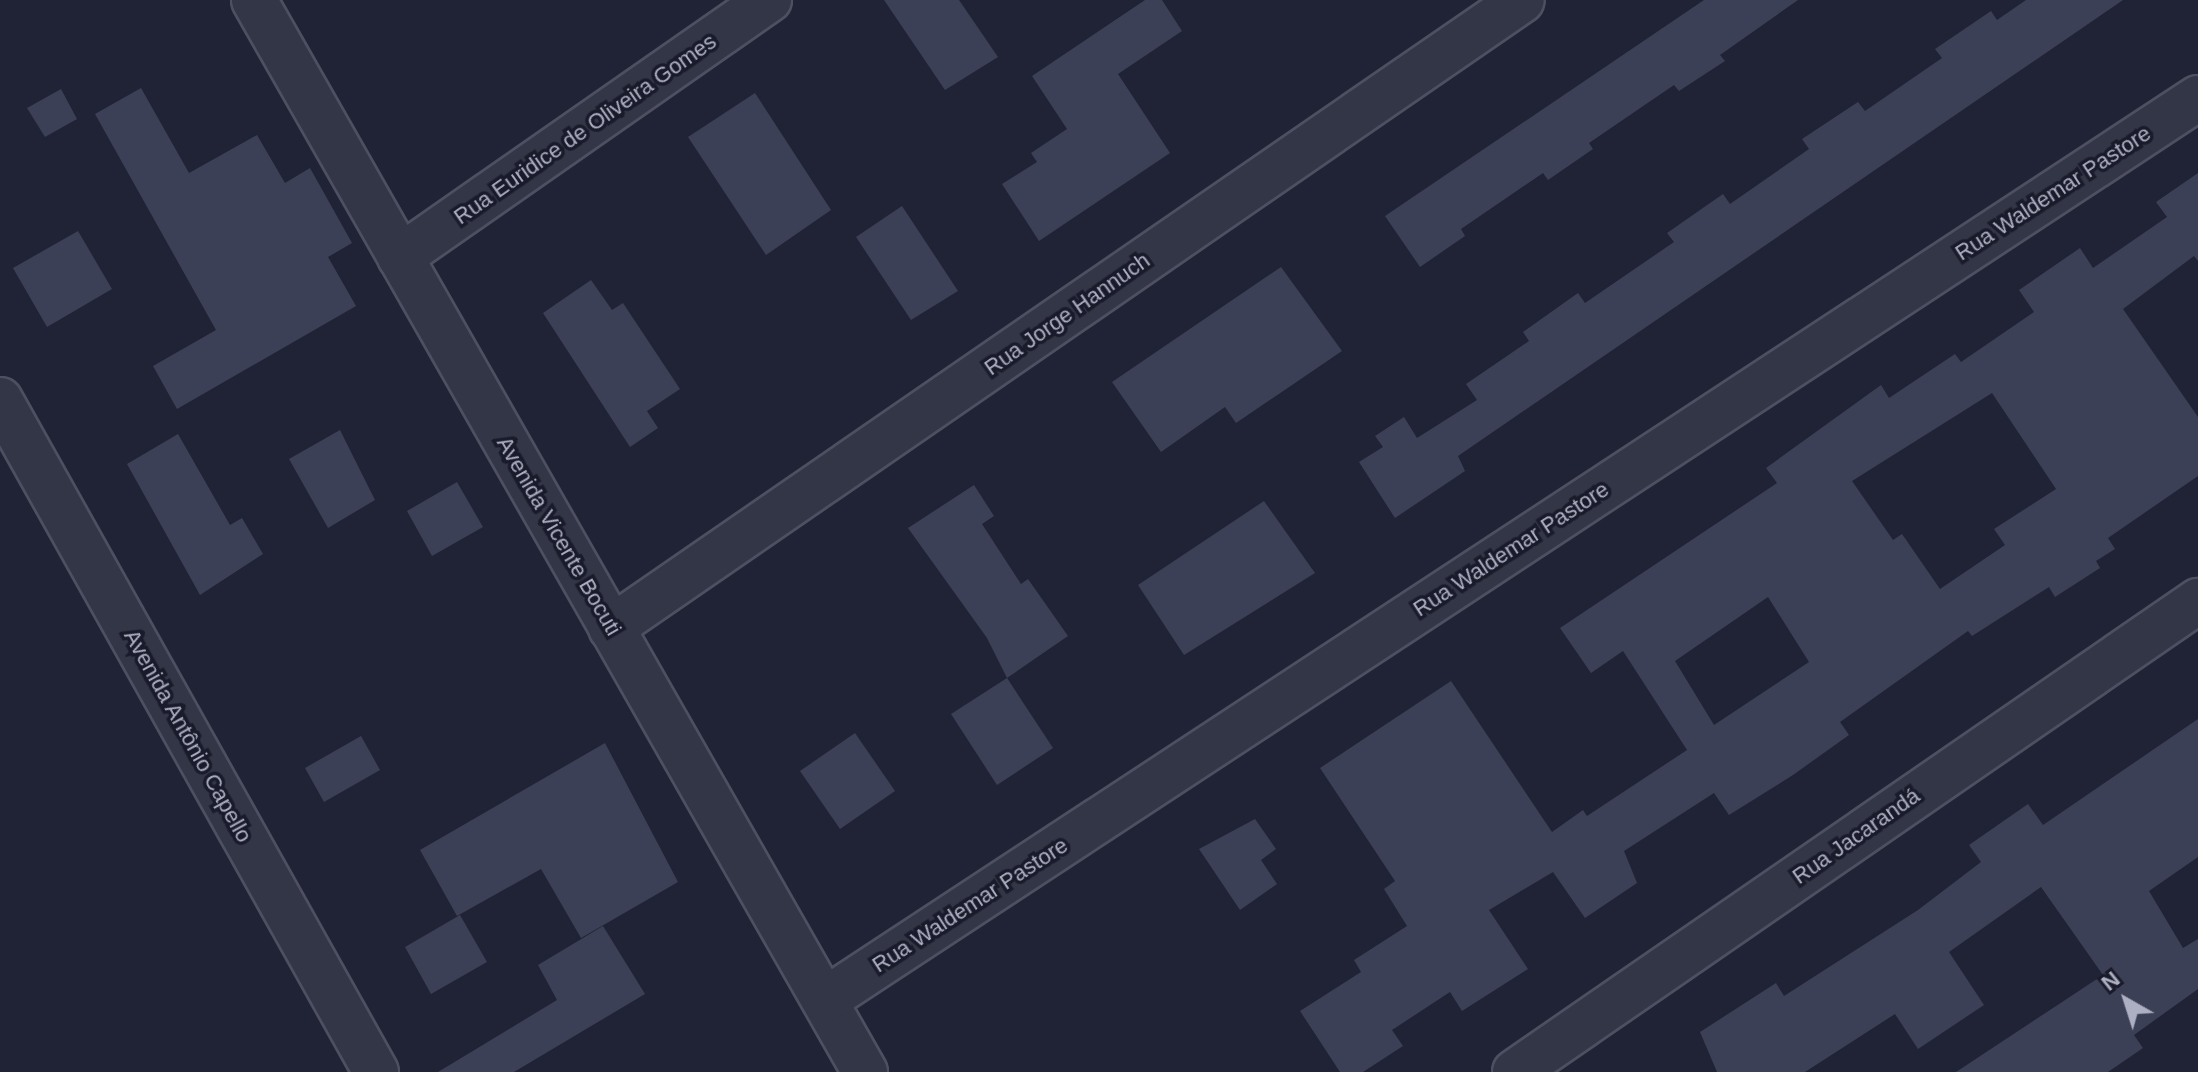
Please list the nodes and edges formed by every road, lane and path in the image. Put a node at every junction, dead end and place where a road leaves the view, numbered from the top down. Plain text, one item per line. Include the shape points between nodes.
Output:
1 (254, 0) edge
2 (769, 0) edge
3 (1522, 0) edge
4 (2198, 98) edge
5 (400, 257) junction
6 (0, 400) edge
7 (2198, 601) edge
8 (611, 628) junction
9 (825, 1000) junction
10 (376, 1072) edge
11 (865, 1072) edge
12 (1515, 1072) edge

1 - 5 street, Avenida Vicente Bocuti
2 - 5 street, Rua Euridice de Oliveira Gomes
3 - 8 street, Rua Jorge Hannuch
4 - 9 street, Rua Waldemar Pastore
5 - 8 street, Avenida Vicente Bocuti
6 - 10 street, Avenida Antônio Capello
7 - 12 street, Rua Jacarandá
8 - 9 street, Avenida Vicente Bocuti
9 - 11 street, Avenida Vicente Bocuti

